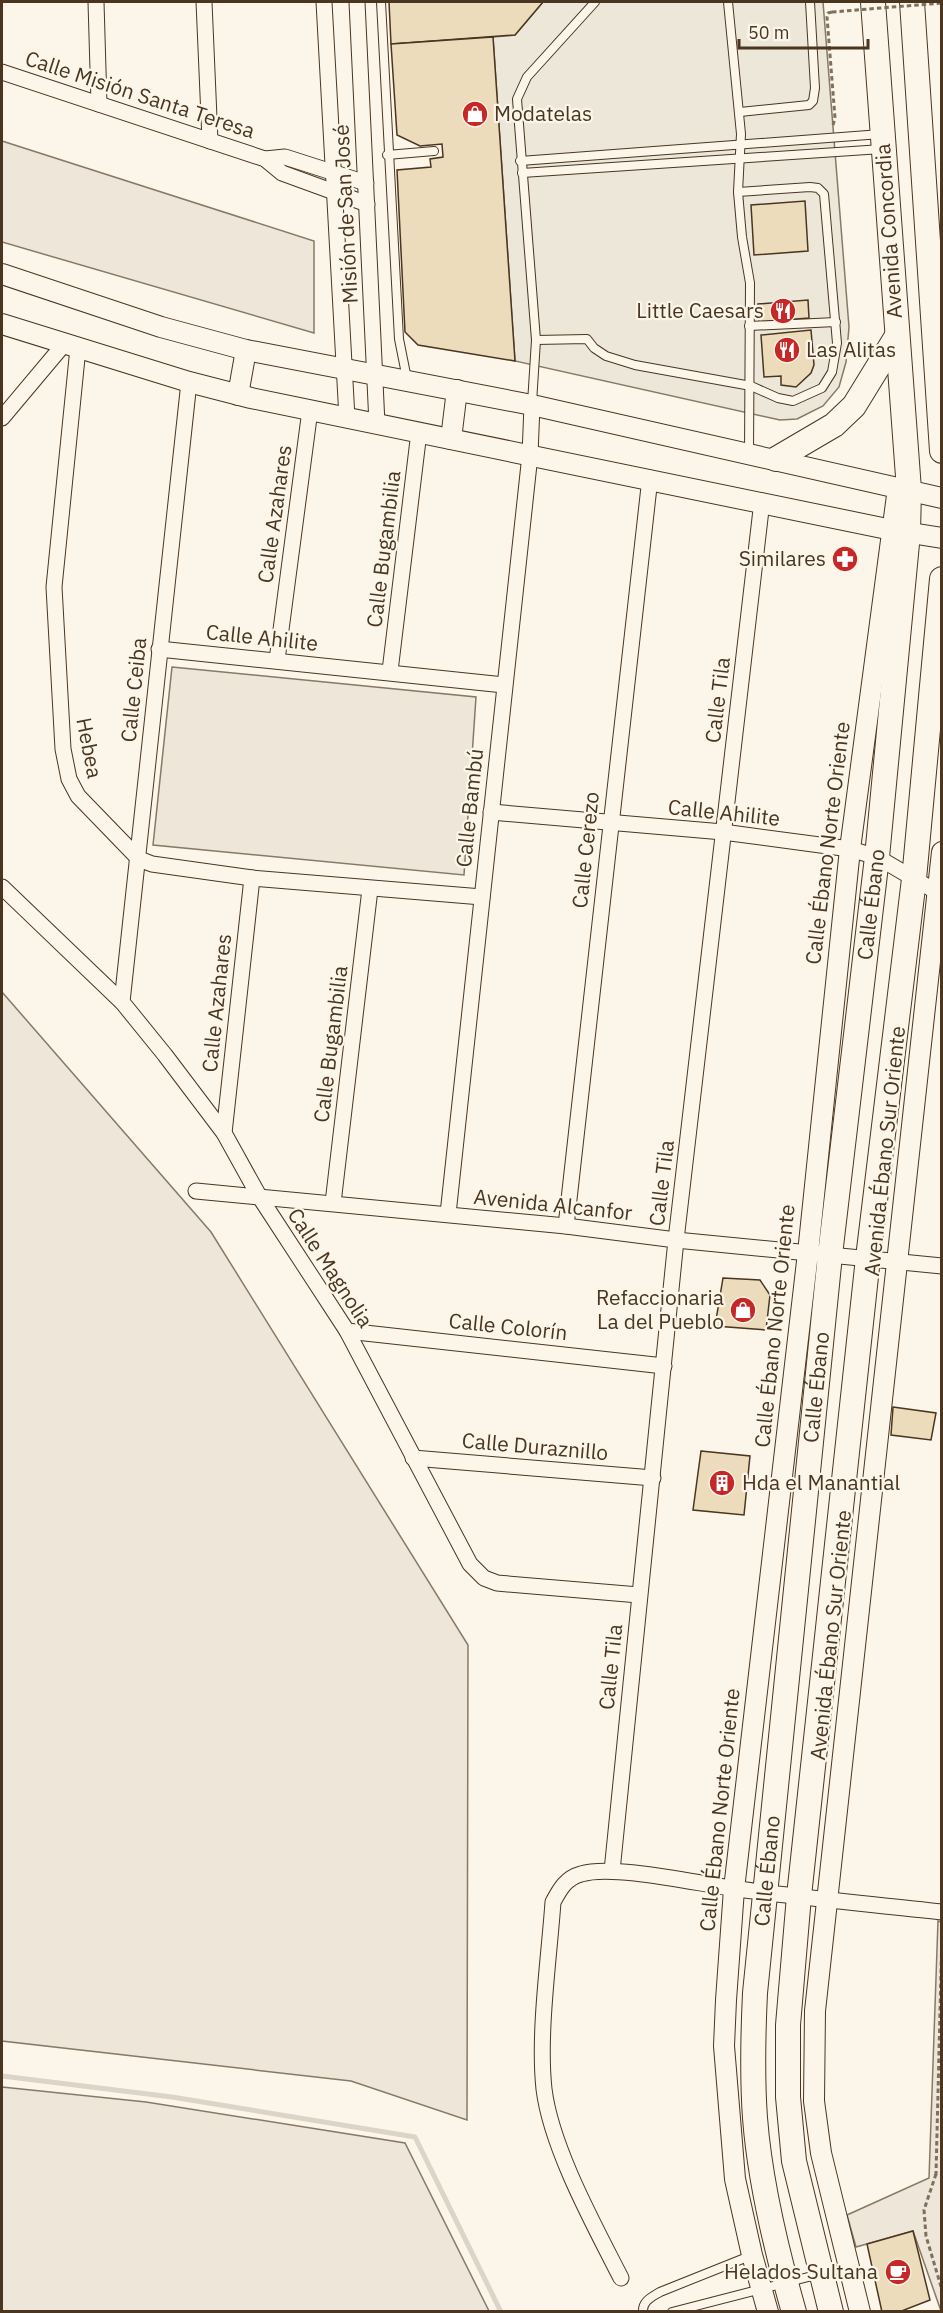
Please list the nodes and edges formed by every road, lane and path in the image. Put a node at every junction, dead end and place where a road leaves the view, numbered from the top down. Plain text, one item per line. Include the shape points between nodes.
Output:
1 (96, 2) edge
2 (204, 2) edge
3 (324, 2) edge
4 (357, 2) edge
5 (381, 2) edge
6 (595, 2) edge
7 (728, 2) edge
8 (810, 2) edge
9 (873, 2) edge
10 (912, 2) edge
11 (942, 3) edge
12 (829, 42) dead end
13 (2, 72) edge
14 (99, 104) junction
15 (740, 111) junction
16 (210, 141) junction
17 (883, 141) junction
18 (741, 144) junction
19 (434, 151) dead end
20 (387, 155) junction
21 (265, 159) junction
22 (742, 159) junction
23 (520, 161) junction
24 (334, 172) junction
25 (522, 173) junction
26 (366, 183) junction
27 (334, 191) junction
28 (738, 192) junction
29 (367, 204) junction
30 (2, 274) edge
31 (836, 322) junction
32 (2, 324) edge
33 (749, 326) junction
34 (897, 336) junction
35 (536, 340) junction
36 (71, 345) junction
37 (246, 350) junction
38 (346, 368) junction
39 (375, 374) junction
40 (407, 379) junction
41 (189, 382) junction
42 (751, 386) junction
43 (457, 390) junction
44 (238, 395) junction
45 (532, 405) junction
46 (310, 410) junction
47 (2, 417) edge
48 (347, 418) junction
49 (377, 424) junction
50 (419, 432) junction
51 (451, 439) junction
52 (942, 451) edge
53 (749, 454) junction
54 (530, 455) junction
55 (776, 459) junction
56 (650, 478) junction
57 (904, 489) junction
58 (942, 498) edge
59 (762, 501) junction
60 (900, 531) junction
61 (942, 538) edge
62 (942, 579) edge
63 (159, 649) junction
64 (277, 660) junction
65 (390, 671) junction
66 (504, 685) junction
67 (491, 812) junction
68 (610, 822) junction
69 (723, 832) junction
70 (850, 849) junction
71 (942, 852) edge
72 (877, 857) junction
73 (139, 859) junction
74 (252, 878) junction
75 (914, 879) junction
76 (2, 887) edge
77 (370, 889) junction
78 (940, 894) edge
79 (482, 897) junction
80 (122, 1002) junction
81 (224, 1133) junction
82 (196, 1191) dead end
83 (259, 1196) junction
84 (333, 1203) junction
85 (448, 1214) junction
86 (566, 1226) junction
87 (676, 1240) junction
88 (819, 1254) junction
89 (868, 1258) junction
90 (897, 1261) junction
91 (942, 1266) edge
92 (347, 1331) junction
93 (664, 1366) junction
94 (413, 1458) junction
95 (653, 1478) junction
96 (639, 1595) junction
97 (612, 1871) junction
98 (734, 1888) junction
99 (764, 1892) junction
100 (799, 1896) junction
101 (826, 1900) junction
102 (942, 1912) edge
103 (942, 1931) edge
104 (936, 2174) junction
105 (942, 2175) edge
106 (752, 2255) junction
107 (848, 2267) junction
108 (820, 2275) junction
109 (621, 2278) dead end
110 (786, 2284) junction
111 (762, 2289) junction
112 (942, 2290) edge
113 (643, 2312) edge
114 (672, 2312) edge
115 (768, 2312) edge
116 (794, 2312) edge
117 (831, 2312) edge
118 (860, 2312) edge

1 - 14 street
2 - 16 street
3 - 24 street, Misión de San José
4 - 26 street, Misión de San José
5 - 20 lane
6 - 23 lane via 527,77 517,99
7 - 15 lane
8 - 15 lane via 813,101 808,105
9 - 17 main road, Avenida Concordia
10 - 52 main road, Avenida Concordia
11 - 12 path, bridge via 832,12 828,14
13 - 14 street, Calle Misión Santa Teresa
14 - 16 street, Calle Misión Santa Teresa
15 - 18 lane
16 - 21 street, Calle Misión Santa Teresa
17 - 18 lane
17 - 22 lane
17 - 34 main road, Avenida Concordia
18 - 22 lane
18 - 23 lane
19 - 20 lane
20 - 40 lane via 399,339
21 - 24 street, Calle Misión Santa Teresa via 285,157
21 - 27 street, Calle Misión Santa Teresa via 282,173
22 - 25 lane
22 - 28 lane
23 - 25 lane
24 - 26 street, Calle Misión Santa Teresa
24 - 27 street, Misión de San José
25 - 35 lane
26 - 29 street, Misión de San José
27 - 29 street, Calle Misión Santa Teresa
27 - 38 street, Misión de San José
28 - 31 lane via 810,187 824,194
28 - 33 lane via 750,282
29 - 39 street, Misión de San José
30 - 37 street via 161,327
31 - 33 lane
31 - 42 lane via 832,372 822,388 793,401
32 - 36 street
33 - 42 lane
34 - 55 main road via 854,406 834,426
34 - 57 main road, Avenida Concordia
35 - 42 lane via 587,339 606,356 635,365
35 - 45 lane
36 - 41 street
36 - 47 street
36 - 73 street, Hebea via 54,587 63,748 69,779 78,796
37 - 38 street
37 - 44 street
38 - 39 street
38 - 48 street, Misión de San José
39 - 40 street
39 - 49 street, Misión de San José
40 - 43 street
41 - 44 street
41 - 63 street, Calle Ceiba
42 - 53 lane via 747,411
43 - 45 street
43 - 51 street
44 - 46 street
45 - 53 street
45 - 54 street, Calle Bambú
46 - 48 street
46 - 64 street, Calle Azahares
48 - 49 street
49 - 50 street
50 - 51 street
50 - 65 street, Calle Bugambilia
51 - 54 street
53 - 55 street
54 - 56 street
54 - 66 street, Calle Bambú
55 - 57 street
56 - 59 street
56 - 68 street, Calle Cerezo
57 - 58 street
57 - 60 main road, Avenida Concordia
59 - 60 street
59 - 69 street, Calle Tila
60 - 61 street
60 - 70 street, Calle Ébano Norte Oriente
60 - 72 main road, Calle Ébano
62 - 75 main road, Calle Ébano
63 - 64 street, Calle Ahilite
63 - 73 street, Calle Ceiba
64 - 65 street, Calle Ahilite
65 - 66 street, Calle Ahilite
66 - 67 street, Calle Bambú
67 - 68 street, Calle Ahilite
67 - 79 street, Calle Bambú
68 - 69 street, Calle Ahilite
68 - 86 street, Calle Cerezo
69 - 70 street, Calle Ahilite
69 - 87 street, Calle Tila
70 - 72 street, Calle Ahilite
70 - 88 street, Calle Ébano Norte Oriente
71 - 78 street, Avenida Ébano Sur Oriente
72 - 75 street, Calle Ahilite
72 - 88 main road, Calle Ébano
73 - 74 street via 168,867
73 - 80 street, Calle Ceiba
74 - 77 street
74 - 81 street, Calle Azahares
75 - 78 street, Calle Ahilite
75 - 89 main road, Calle Ébano
76 - 80 street, Calle Magnolia
77 - 79 street
77 - 84 street, Calle Bugambilia
78 - 90 street, Avenida Ébano Sur Oriente
79 - 85 street, Calle Bambú
80 - 81 street, Calle Magnolia
81 - 83 street, Calle Magnolia
82 - 83 street, Avenida Alcanfor
83 - 84 street, Avenida Alcanfor
83 - 92 street, Calle Magnolia
84 - 85 street, Avenida Alcanfor
85 - 86 street, Avenida Alcanfor
86 - 87 street, Avenida Alcanfor
87 - 88 street, Avenida Alcanfor
87 - 93 street, Calle Tila
88 - 89 street, Avenida Alcanfor
88 - 98 street, Calle Ébano Norte Oriente
88 - 99 main road, Calle Ébano
89 - 90 street, Avenida Alcanfor
89 - 100 main road, Calle Ébano
90 - 91 street, Avenida Alcanfor
90 - 101 street, Avenida Ébano Sur Oriente
92 - 93 street, Calle Colorín
92 - 94 street, Calle Magnolia
93 - 95 street, Calle Tila
94 - 95 street, Calle Duraznillo
94 - 96 street, Calle Magnolia via 462,1553 483,1578 497,1583
95 - 96 street, Calle Tila
96 - 97 street, Calle Tila
97 - 98 street
97 - 109 street via 572,1877 561,1887 554,1902 544,2088 555,2134
98 - 99 street
98 - 106 street, Calle Ébano Norte Oriente via 724,2046 735,2179
99 - 100 street
99 - 110 main road, Calle Ébano via 754,2004 755,2119 762,2175
100 - 101 street
100 - 108 main road, Calle Ébano via 788,2025 788,2097 794,2161
101 - 102 street
101 - 107 street, Avenida Ébano Sur Oriente via 815,2011 814,2101 820,2153
103 - 104 path
104 - 105 path
104 - 112 path via 924,2211 926,2236
106 - 111 street, Calle Ébano Norte Oriente
106 - 113 lane via 660,2292 647,2300
107 - 108 lane
107 - 118 street, Avenida Ébano Sur Oriente
108 - 110 lane
108 - 117 main road, Calle Ébano
110 - 111 lane
110 - 116 main road, Calle Ébano
111 - 114 lane
111 - 115 street, Calle Ébano Norte Oriente

